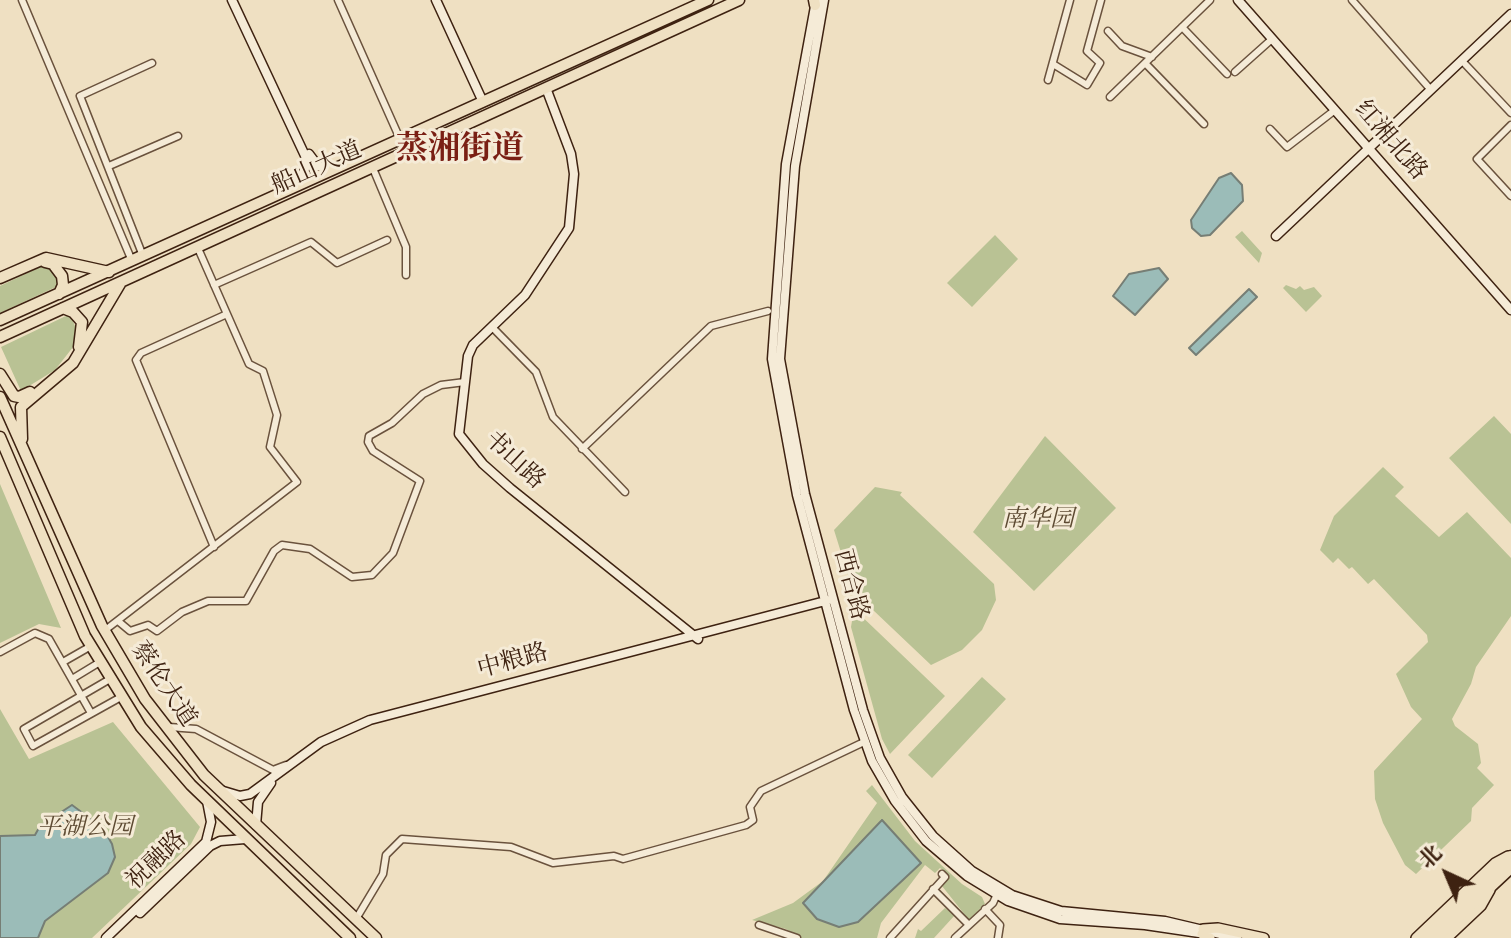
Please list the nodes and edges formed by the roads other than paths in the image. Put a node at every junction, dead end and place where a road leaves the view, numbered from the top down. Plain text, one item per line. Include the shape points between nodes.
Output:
1 (22, 0) edge
2 (235, 0) edge
3 (338, 0) edge
4 (439, 0) edge
5 (708, 0) edge
6 (739, 0) edge
7 (1070, 0) edge
8 (1101, 0) edge
9 (1210, 0) edge
10 (1238, 0) edge
11 (1245, 0) edge
12 (1352, 0) edge
13 (817, 1) edge
14 (686, 4) edge
15 (1511, 14) edge
16 (1511, 21) edge
17 (1182, 27) junction
18 (1108, 31) dead end
19 (1272, 39) junction
20 (1152, 57) junction
21 (152, 63) dead end
22 (1145, 63) junction
23 (1053, 64) junction
24 (1465, 64) junction
25 (1235, 72) dead end
26 (1227, 74) dead end
27 (1048, 80) dead end
28 (546, 88) junction
29 (1431, 90) junction
30 (1110, 97) dead end
31 (485, 101) junction
32 (1335, 110) junction
33 (1511, 113) edge
34 (1204, 124) dead end
35 (1511, 125) edge
36 (1270, 129) dead end
37 (178, 136) dead end
38 (401, 140) junction
39 (1373, 148) junction
40 (109, 166) junction
41 (372, 166) junction
42 (334, 169) junction
43 (297, 186) junction
44 (1511, 196) edge
45 (1278, 237) dead end
46 (387, 240) dead end
47 (197, 246) junction
48 (143, 256) junction
49 (132, 261) junction
50 (109, 272) junction
51 (406, 275) dead end
52 (0, 281) edge
53 (122, 281) junction
54 (214, 285) junction
55 (59, 294) junction
56 (1511, 302) edge
57 (63, 308) junction
58 (1511, 310) edge
59 (768, 311) dead end
60 (227, 314) junction
61 (0, 320) edge
62 (492, 327) junction
63 (0, 337) edge
64 (0, 373) edge
65 (465, 382) junction
66 (0, 397) edge
67 (0, 439) edge
68 (22, 439) junction
69 (582, 449) junction
70 (33, 472) junction
71 (625, 492) dead end
72 (214, 547) junction
73 (830, 602) junction
74 (667, 614) junction
75 (118, 621) junction
76 (25, 626) dead end
77 (104, 631) junction
78 (31, 636) junction
79 (696, 637) junction
80 (667, 642) junction
81 (91, 646) junction
82 (0, 652) edge
83 (63, 662) junction
84 (100, 662) junction
85 (72, 679) junction
86 (110, 679) junction
87 (81, 696) junction
88 (121, 697) junction
89 (91, 713) junction
90 (164, 725) junction
91 (864, 742) junction
92 (290, 764) junction
93 (219, 790) junction
94 (207, 801) junction
95 (255, 825) junction
96 (245, 839) junction
97 (1511, 855) edge
98 (1511, 868) edge
99 (942, 874) dead end
100 (1493, 885) junction
101 (933, 889) junction
102 (998, 892) junction
103 (985, 909) junction
104 (356, 919) junction
105 (759, 925) dead end
106 (969, 925) junction
107 (1204, 935) edge
108 (106, 938) edge
109 (114, 938) edge
110 (350, 938) edge
111 (376, 938) edge
112 (797, 938) edge
113 (890, 938) edge
114 (955, 938) edge
115 (998, 938) edge
116 (1222, 938) edge
117 (1237, 938) edge
118 (1264, 938) edge
119 (1416, 938) edge
120 (1425, 938) edge
121 (1436, 938) edge
122 (1447, 938) edge

1 - 49 street
2 - 42 street via 312,160
2 - 43 street via 308,162
3 - 38 street
4 - 31 street
5 - 14 highway, 船山大道
6 - 28 highway, 船山大道
7 - 23 street
8 - 23 street via 1087,51 1100,63 1087,85
9 - 17 street
10 - 19 street, 红湘北路
11 - 39 street, 红湘北路
12 - 29 street
13 - 73 street, 西合路 via 786,164 771,348 789,462
14 - 31 highway, 船山大道
15 - 29 street
16 - 24 street
17 - 20 street
17 - 26 street
18 - 20 street via 1122,46
19 - 25 street
19 - 32 street, 红湘北路
20 - 22 street
21 - 40 street via 80,96
22 - 30 street
22 - 34 street
23 - 27 street
24 - 33 street
24 - 39 street
28 - 41 highway, 船山大道
28 - 62 street, 书山路 via 571,154 569,228 530,289
29 - 39 street
31 - 38 highway, 船山大道
32 - 36 street via 1287,147
32 - 39 street, 红湘北路
35 - 44 street via 1477,159
37 - 40 street
38 - 42 highway, 船山大道
39 - 45 street
39 - 56 street, 红湘北路
39 - 58 street, 红湘北路
40 - 48 street
41 - 47 highway, 船山大道
41 - 51 street via 406,247
42 - 43 highway, 船山大道
43 - 48 highway, 船山大道
46 - 54 street via 337,263 311,242
47 - 53 highway, 船山大道
47 - 54 street
48 - 49 highway, 船山大道
49 - 50 highway, 船山大道
50 - 52 highway via 46,258
50 - 55 highway, 船山大道
52 - 55 highway via 48,262 62,276
53 - 57 highway, 船山大道
53 - 68 highway via 73,363 21,407
54 - 60 street
55 - 61 highway, 船山大道
57 - 63 highway, 船山大道
57 - 64 highway via 79,316 83,328 79,347 61,370 19,397
59 - 69 street via 711,326
60 - 72 street via 249,364 263,371 274,405 270,447 297,482
60 - 72 street via 136,360
62 - 65 street, 书山路 via 470,351
62 - 69 street via 536,372 553,417
64 - 68 highway
65 - 74 street, 书山路 via 459,434 483,464
65 - 75 street via 423,394 369,436 373,451 420,481 393,553 372,575 352,577 310,549 282,545 246,601 208,601 157,631 148,625 130,631
66 - 70 highway, 蔡伦大道
67 - 81 highway, 蔡伦大道
68 - 70 highway
69 - 71 street
70 - 77 highway, 蔡伦大道
72 - 75 street
73 - 79 street, 中粮路
73 - 91 street, 西合路
73 - 102 street, 西合路 via 889,776 933,836
74 - 79 street, 书山路
74 - 80 street via 673,630
75 - 77 street
76 - 78 street
77 - 90 highway, 蔡伦大道
78 - 82 street
78 - 83 street via 49,639
79 - 80 street, 中粮路
79 - 95 street, 中粮路 via 347,733 292,766 262,793
80 - 92 street, 中粮路 via 370,720 321,742
81 - 83 street
81 - 84 highway, 蔡伦大道
83 - 85 street
84 - 85 street
84 - 86 highway, 蔡伦大道
85 - 87 street
86 - 87 street
86 - 88 highway, 蔡伦大道
87 - 89 street
87 - 89 street via 24,729 33,746
88 - 89 street
88 - 94 highway, 蔡伦大道
90 - 92 street via 196,729 273,770
90 - 93 highway, 蔡伦大道
91 - 102 street, 西合路 via 895,801 926,841 967,876
91 - 104 street via 761,791 750,807 753,820 746,825 623,859 553,863 511,847 402,839 386,855 383,874
92 - 93 street, 中粮路 via 250,794
93 - 95 highway, 蔡伦大道
94 - 96 highway, 蔡伦大道
94 - 108 street, 祝融路 via 211,822 206,842
95 - 104 highway, 蔡伦大道
96 - 109 street, 祝融路 via 210,846
96 - 110 highway, 蔡伦大道
97 - 119 main road via 1495,863
97 - 120 highway
98 - 100 highway
99 - 101 street via 945,877
100 - 121 highway
100 - 122 main road via 1481,906
101 - 106 street
101 - 113 street
102 - 103 street
102 - 107 street, 西合路 via 1061,911 1165,921
103 - 106 street
103 - 115 street via 1000,925
104 - 111 highway, 蔡伦大道
105 - 112 street
106 - 114 street
107 - 116 street, 西合路
107 - 117 street, 西合路
107 - 118 main road via 1218,928

